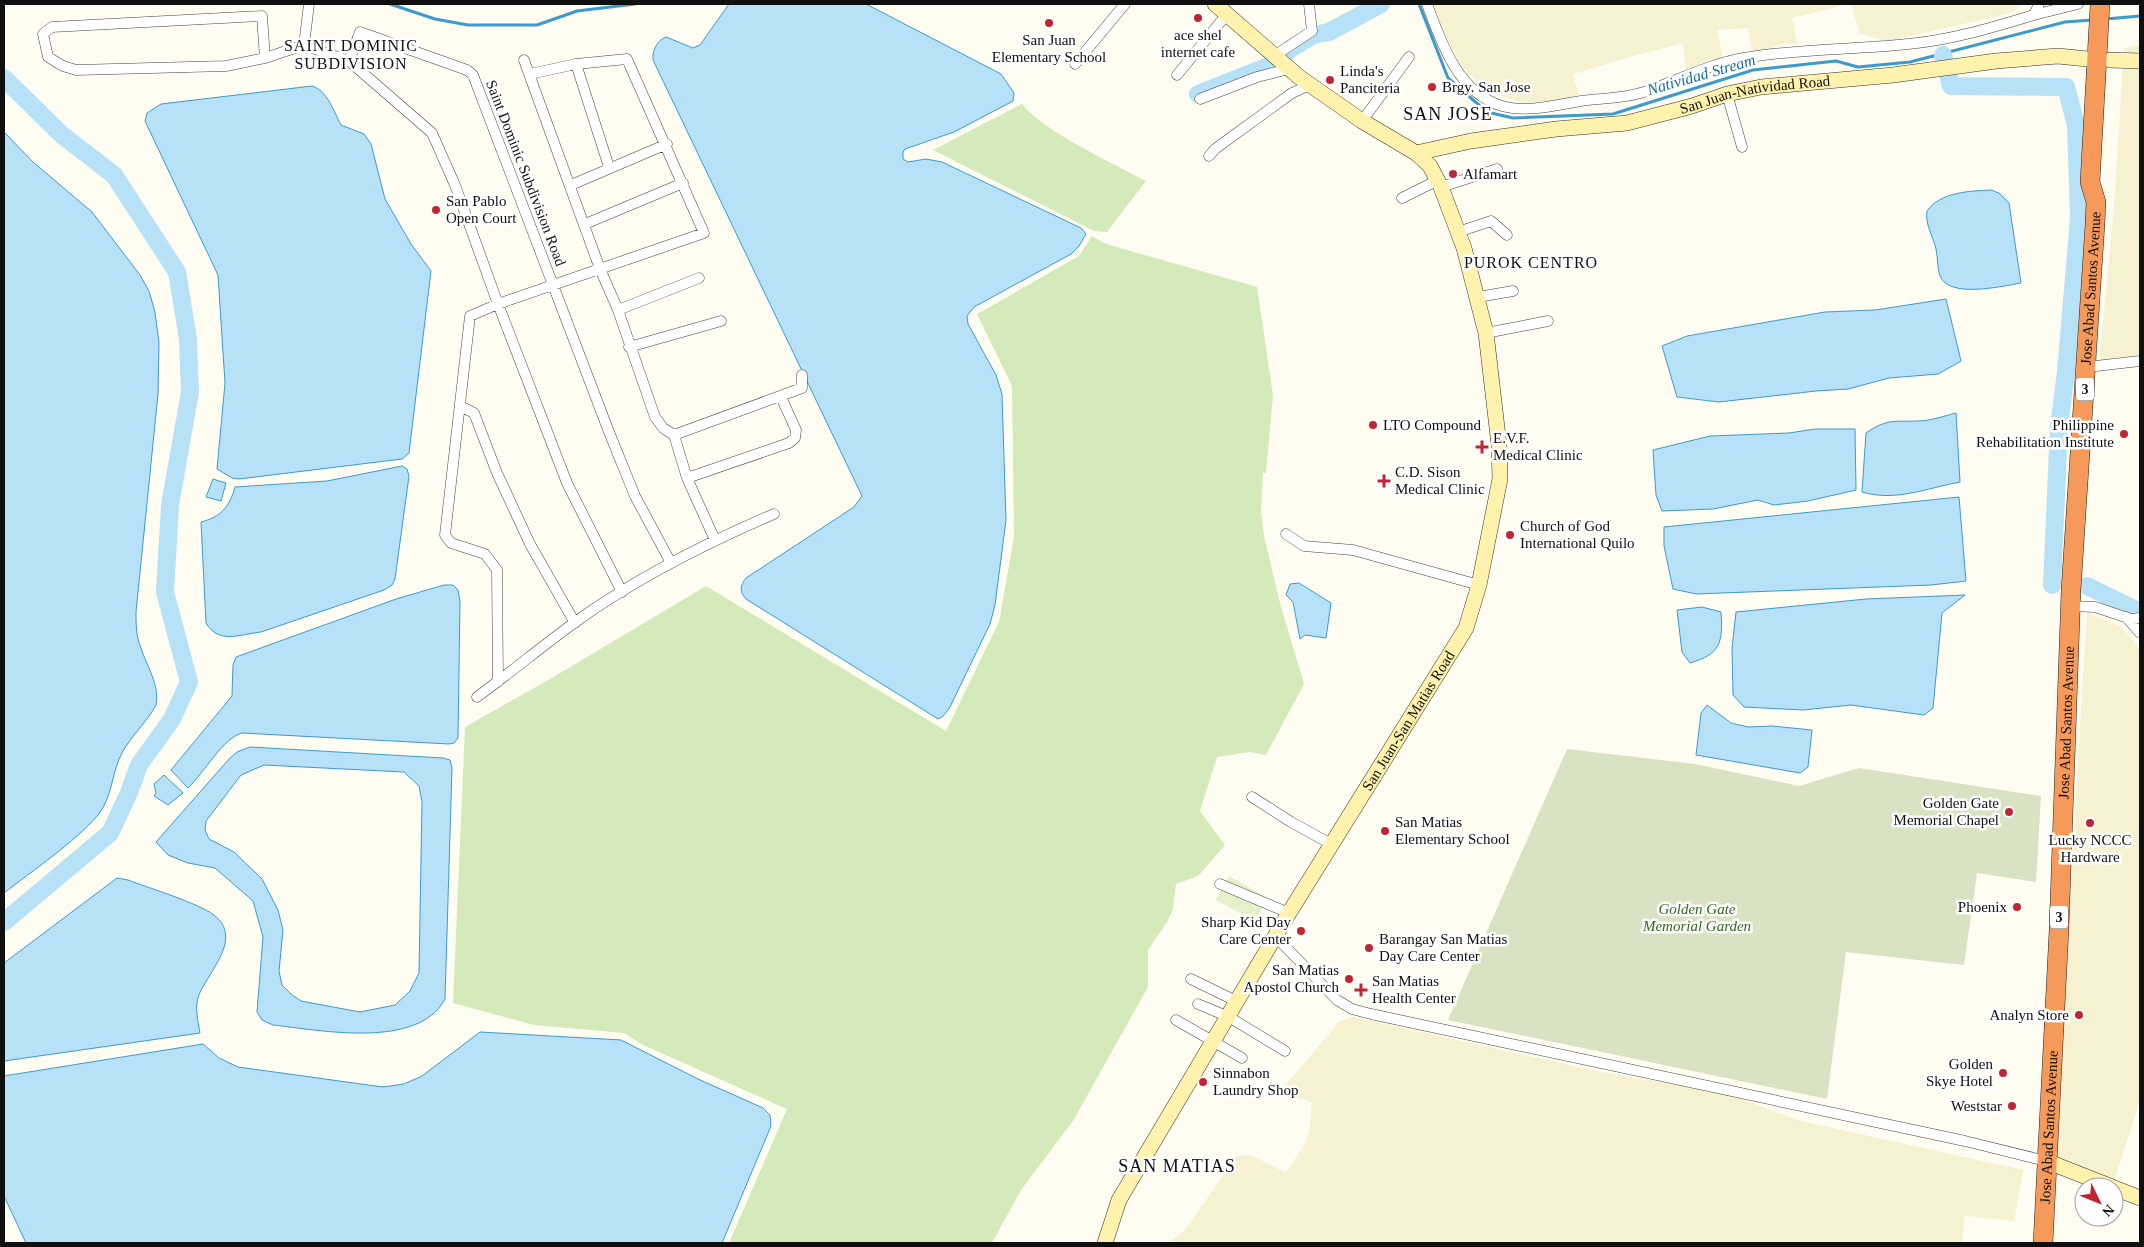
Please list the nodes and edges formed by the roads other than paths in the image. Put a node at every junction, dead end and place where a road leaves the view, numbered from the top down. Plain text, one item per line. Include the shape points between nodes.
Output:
1 (310, 4) edge
2 (1125, 4) edge
3 (1215, 4) edge
4 (1310, 4) edge
5 (1427, 4) edge
6 (2039, 4) edge
7 (2078, 4) edge
8 (2100, 4) edge
9 (2111, 4) edge
10 (1227, 14) junction
11 (2034, 15) junction
12 (304, 45) junction
13 (2104, 53) junction
14 (1409, 57) dead end
15 (265, 58) junction
16 (524, 60) dead end
17 (349, 61) junction
18 (2140, 61) edge
19 (1281, 62) junction
20 (576, 64) junction
21 (1075, 64) dead end
22 (530, 74) junction
23 (1177, 75) dead end
24 (1310, 85) junction
25 (1726, 94) junction
26 (1200, 99) dead end
27 (1362, 121) junction
28 (667, 144) junction
29 (1742, 147) dead end
30 (1416, 153) junction
31 (1209, 156) dead end
32 (609, 167) junction
33 (1497, 169) dead end
34 (683, 183) junction
35 (1440, 184) junction
36 (571, 185) junction
37 (1402, 198) dead end
38 (585, 224) junction
39 (1458, 232) junction
40 (1507, 235) dead end
41 (600, 269) junction
42 (699, 278) dead end
43 (552, 284) junction
44 (1513, 291) dead end
45 (1478, 297) junction
46 (498, 304) junction
47 (618, 310) junction
48 (1548, 320) dead end
49 (721, 321) dead end
50 (1486, 332) junction
51 (630, 348) junction
52 (2140, 361) edge
53 (2087, 367) junction
54 (802, 375) dead end
55 (781, 397) junction
56 (460, 406) junction
57 (674, 435) junction
58 (687, 478) junction
59 (774, 514) dead end
60 (1286, 534) dead end
61 (714, 540) junction
62 (670, 563) junction
63 (1479, 585) junction
64 (622, 592) junction
65 (2071, 606) junction
66 (2133, 618) edge
67 (575, 623) junction
68 (2140, 633) edge
69 (498, 682) junction
70 (477, 697) dead end
71 (1252, 797) dead end
72 (1332, 844) junction
73 (1220, 884) dead end
74 (1289, 913) junction
75 (1276, 937) junction
76 (1191, 979) dead end
77 (1238, 1002) junction
78 (1198, 1004) dead end
79 (1229, 1017) junction
80 (1176, 1020) dead end
81 (1214, 1042) junction
82 (1285, 1051) dead end
83 (1242, 1058) dead end
84 (2046, 1161) junction
85 (2087, 1177) edge
86 (2124, 1191) edge
87 (2140, 1198) edge
88 (1105, 1243) edge
89 (2043, 1243) edge

1 - 12 street
2 - 21 street
3 - 10 street, San Juan-San Matias Road
4 - 19 street via 1312,31
5 - 11 street via 1442,45 1460,76 1489,101 1504,107 1524,108 1628,97 1742,58 1918,43
6 - 11 street
7 - 11 street
8 - 13 highway, Jose Abad Santos Avenue / 3
9 - 13 highway, Jose Abad Santos Avenue / 3
10 - 19 street, San Juan-San Matias Road
10 - 23 street
12 - 15 street
12 - 17 street
13 - 18 street, San Juan-Natividad Road
13 - 25 street, San Juan-Natividad Road via 1761,86
13 - 53 highway, Jose Abad Santos Avenue / 3 via 2102,188 2096,202
14 - 27 street
15 - 15 street via 262,16 52,27 44,34 48,57 76,70 226,66
16 - 22 street
17 - 43 street, Saint Dominic Subdivision Road via 360,32 467,70 473,75
17 - 46 street via 432,133 455,185
19 - 24 street, San Juan-San Matias Road
19 - 26 street via 1256,77
20 - 22 street
20 - 28 street via 627,59
20 - 32 street
22 - 36 street
24 - 27 street, San Juan-San Matias Road
24 - 31 street via 1292,92
25 - 29 street
25 - 30 street, San Juan-Natividad Road via 1627,123 1471,141
27 - 30 street, San Juan-San Matias Road
28 - 32 street
28 - 34 street
30 - 35 street, San Juan-San Matias Road via 1430,166
32 - 36 street
33 - 35 street
34 - 38 street
34 - 41 street via 704,233
35 - 37 street
35 - 39 street, San Juan-San Matias Road
36 - 38 street
38 - 41 street
39 - 40 street via 1491,221
39 - 45 street, San Juan-San Matias Road
41 - 43 street
41 - 47 street
42 - 47 street
43 - 46 street
43 - 62 street via 636,496
44 - 45 street
45 - 50 street, San Juan-San Matias Road
46 - 56 street via 470,316
46 - 64 street via 567,483
47 - 51 street
48 - 50 street
49 - 51 street
50 - 63 street, San Juan-San Matias Road via 1500,478
51 - 57 street via 655,417
52 - 53 street
53 - 65 highway, Jose Abad Santos Avenue / 3
54 - 55 street via 802,388
55 - 57 street
55 - 58 street via 796,430 795,438 789,443
56 - 67 street via 474,413 530,544
56 - 69 street via 445,535 451,544 486,554 497,570
57 - 58 street
58 - 61 street
59 - 61 street
60 - 63 street via 1304,546 1352,550
61 - 62 street
62 - 64 street
63 - 72 street, San Juan-San Matias Road via 1466,628
64 - 67 street
65 - 66 street via 2094,607
65 - 84 highway, Jose Abad Santos Avenue / 3 via 2054,1048
66 - 68 street
67 - 69 street
69 - 70 street
71 - 72 street
72 - 74 street, San Juan-San Matias Road
73 - 74 street
74 - 75 street, San Juan-San Matias Road
75 - 77 street, San Juan-San Matias Road
75 - 84 street via 1337,1000 1371,1014
76 - 77 street
77 - 79 street, San Juan-San Matias Road
78 - 79 street
79 - 81 street, San Juan-San Matias Road
79 - 82 street
80 - 81 street
81 - 83 street
81 - 88 street, San Juan-San Matias Road via 1119,1200
84 - 85 street
84 - 89 highway, Jose Abad Santos Avenue / 3
86 - 87 street

